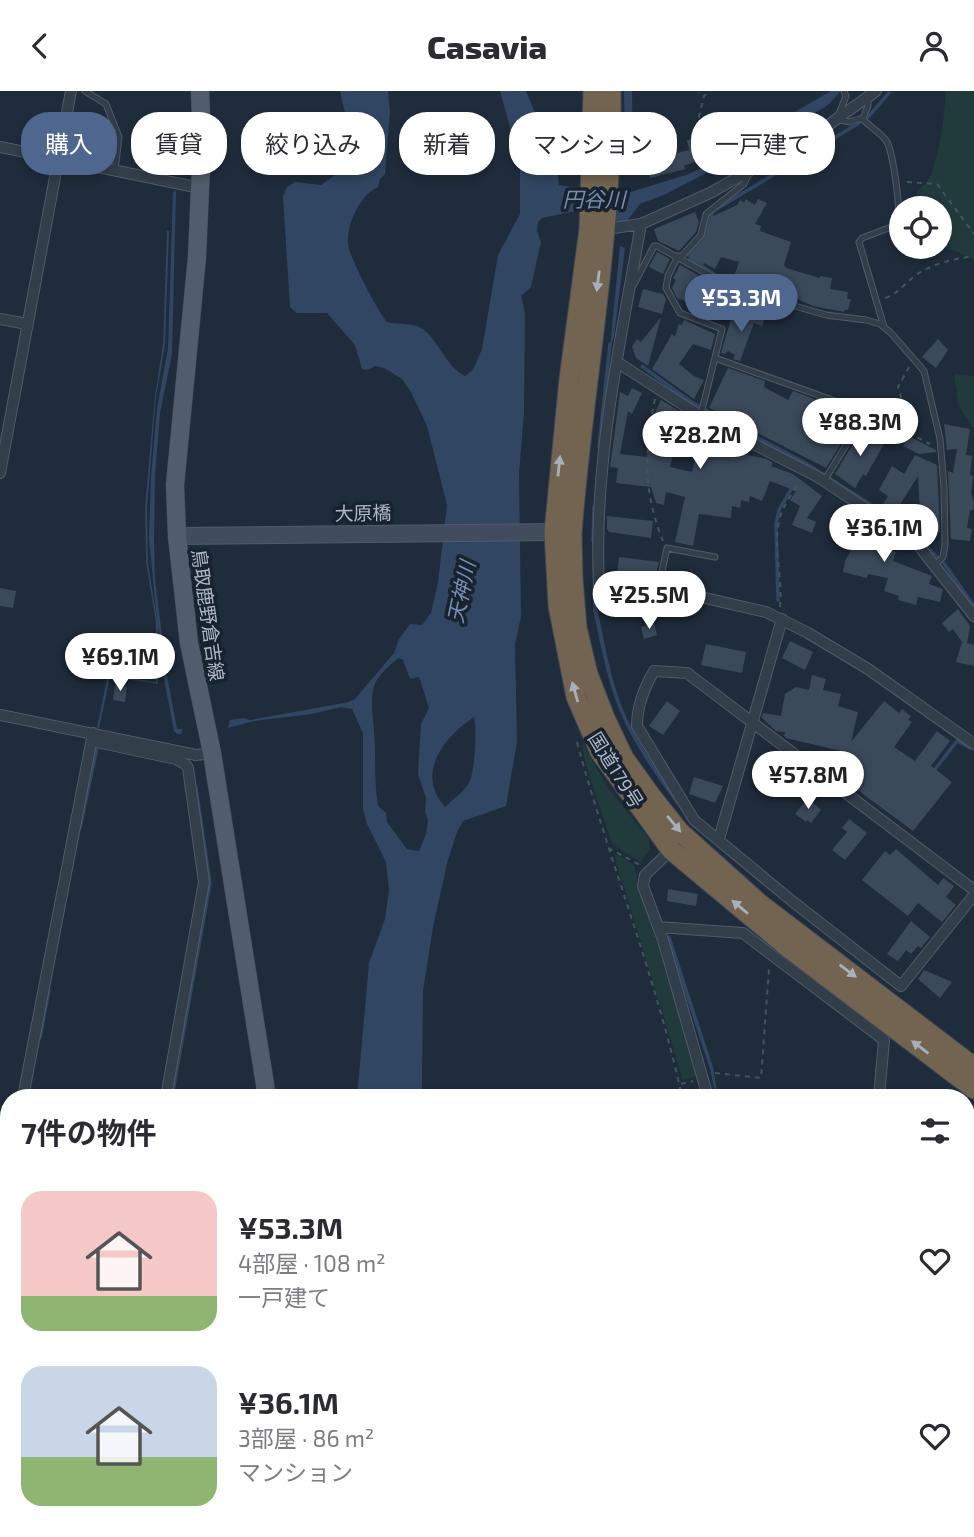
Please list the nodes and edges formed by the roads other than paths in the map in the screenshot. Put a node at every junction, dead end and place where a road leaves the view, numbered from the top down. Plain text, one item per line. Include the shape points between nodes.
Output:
1 (71, 91) edge
2 (85, 91) edge
3 (200, 91) edge
4 (593, 91) edge
5 (611, 91) edge
6 (844, 91) edge
7 (872, 94) edge
8 (68, 112) edge
9 (109, 112) edge
10 (862, 118) junction
11 (837, 119) junction
12 (117, 132) edge
13 (0, 147) edge
14 (117, 150) edge
15 (21, 151) edge
16 (117, 171) edge
17 (57, 175) edge
18 (744, 175) edge
19 (748, 175) edge
20 (200, 188) junction
21 (641, 224) junction
22 (596, 230) junction
23 (679, 257) junction
24 (629, 293) junction
25 (0, 319) edge
26 (27, 324) junction
27 (884, 327) junction
28 (715, 358) junction
29 (617, 362) junction
30 (701, 416) junction
31 (0, 473) edge
32 (824, 481) junction
33 (563, 532) junction
34 (177, 536) junction
35 (715, 557) dead end
36 (935, 565) junction
37 (657, 591) junction
38 (974, 616) edge
39 (781, 619) junction
40 (0, 715) edge
41 (751, 724) junction
42 (93, 737) junction
43 (974, 744) edge
44 (212, 753) junction
45 (719, 839) junction
46 (671, 850) junction
47 (974, 893) edge
48 (658, 927) junction
49 (974, 1067) edge
50 (25, 1089) edge
51 (167, 1089) edge
52 (266, 1089) edge
53 (706, 1089) edge
54 (881, 1089) edge
55 (974, 1089) edge

1 - 8 street
2 - 9 lane via 106,104
3 - 20 main road, 鳥取鹿野倉吉線
4 - 22 highway, 国道179号
5 - 22 highway, 国道179号 via 612,134
6 - 11 lane
7 - 10 lane
7 - 11 street
10 - 11 lane
10 - 27 lane via 886,139 899,202 897,225 859,242
12 - 14 lane
13 - 15 street
16 - 20 street
17 - 26 street
18 - 21 street
19 - 23 lane via 744,184 706,214 701,235
20 - 34 main road, 鳥取鹿野倉吉線 via 175,485
21 - 22 street
21 - 24 street
22 - 33 highway, 国道179号 via 569,379
23 - 24 lane via 654,246
23 - 27 lane via 746,292
23 - 28 lane via 666,288 680,313 722,329
24 - 29 street
25 - 26 street
26 - 31 street
27 - 36 lane via 924,371 941,449 945,545 943,557
28 - 30 lane
28 - 32 lane via 863,411
29 - 30 street
29 - 37 street via 601,480 599,586 614,594
30 - 32 street
32 - 36 street via 915,541
33 - 34 street, 大原橋
46 -> 33 highway, 国道179号 via 600,752 576,697 558,606
33 -> 49 highway, 国道179号 via 588,674 624,758 652,797 679,831 759,903
34 - 44 main road, 鳥取鹿野倉吉線 via 188,643
35 - 37 lane via 667,548
36 - 38 street
37 - 39 street via 736,603
39 - 41 street
39 - 43 street via 868,669
40 - 42 street
41 - 45 street
41 - 45 street via 687,673 672,671 654,671 637,715 643,739 694,820
41 - 47 street
42 - 44 street via 196,755
42 - 50 street
42 - 51 street via 176,759 188,768 204,882
44 - 52 main road, 鳥取鹿野倉吉線
45 - 47 street via 901,986
46 - 48 street via 645,875 643,886
55 -> 46 highway, 国道179号 via 791,950
48 - 53 street
48 - 54 street via 743,933 884,1040

